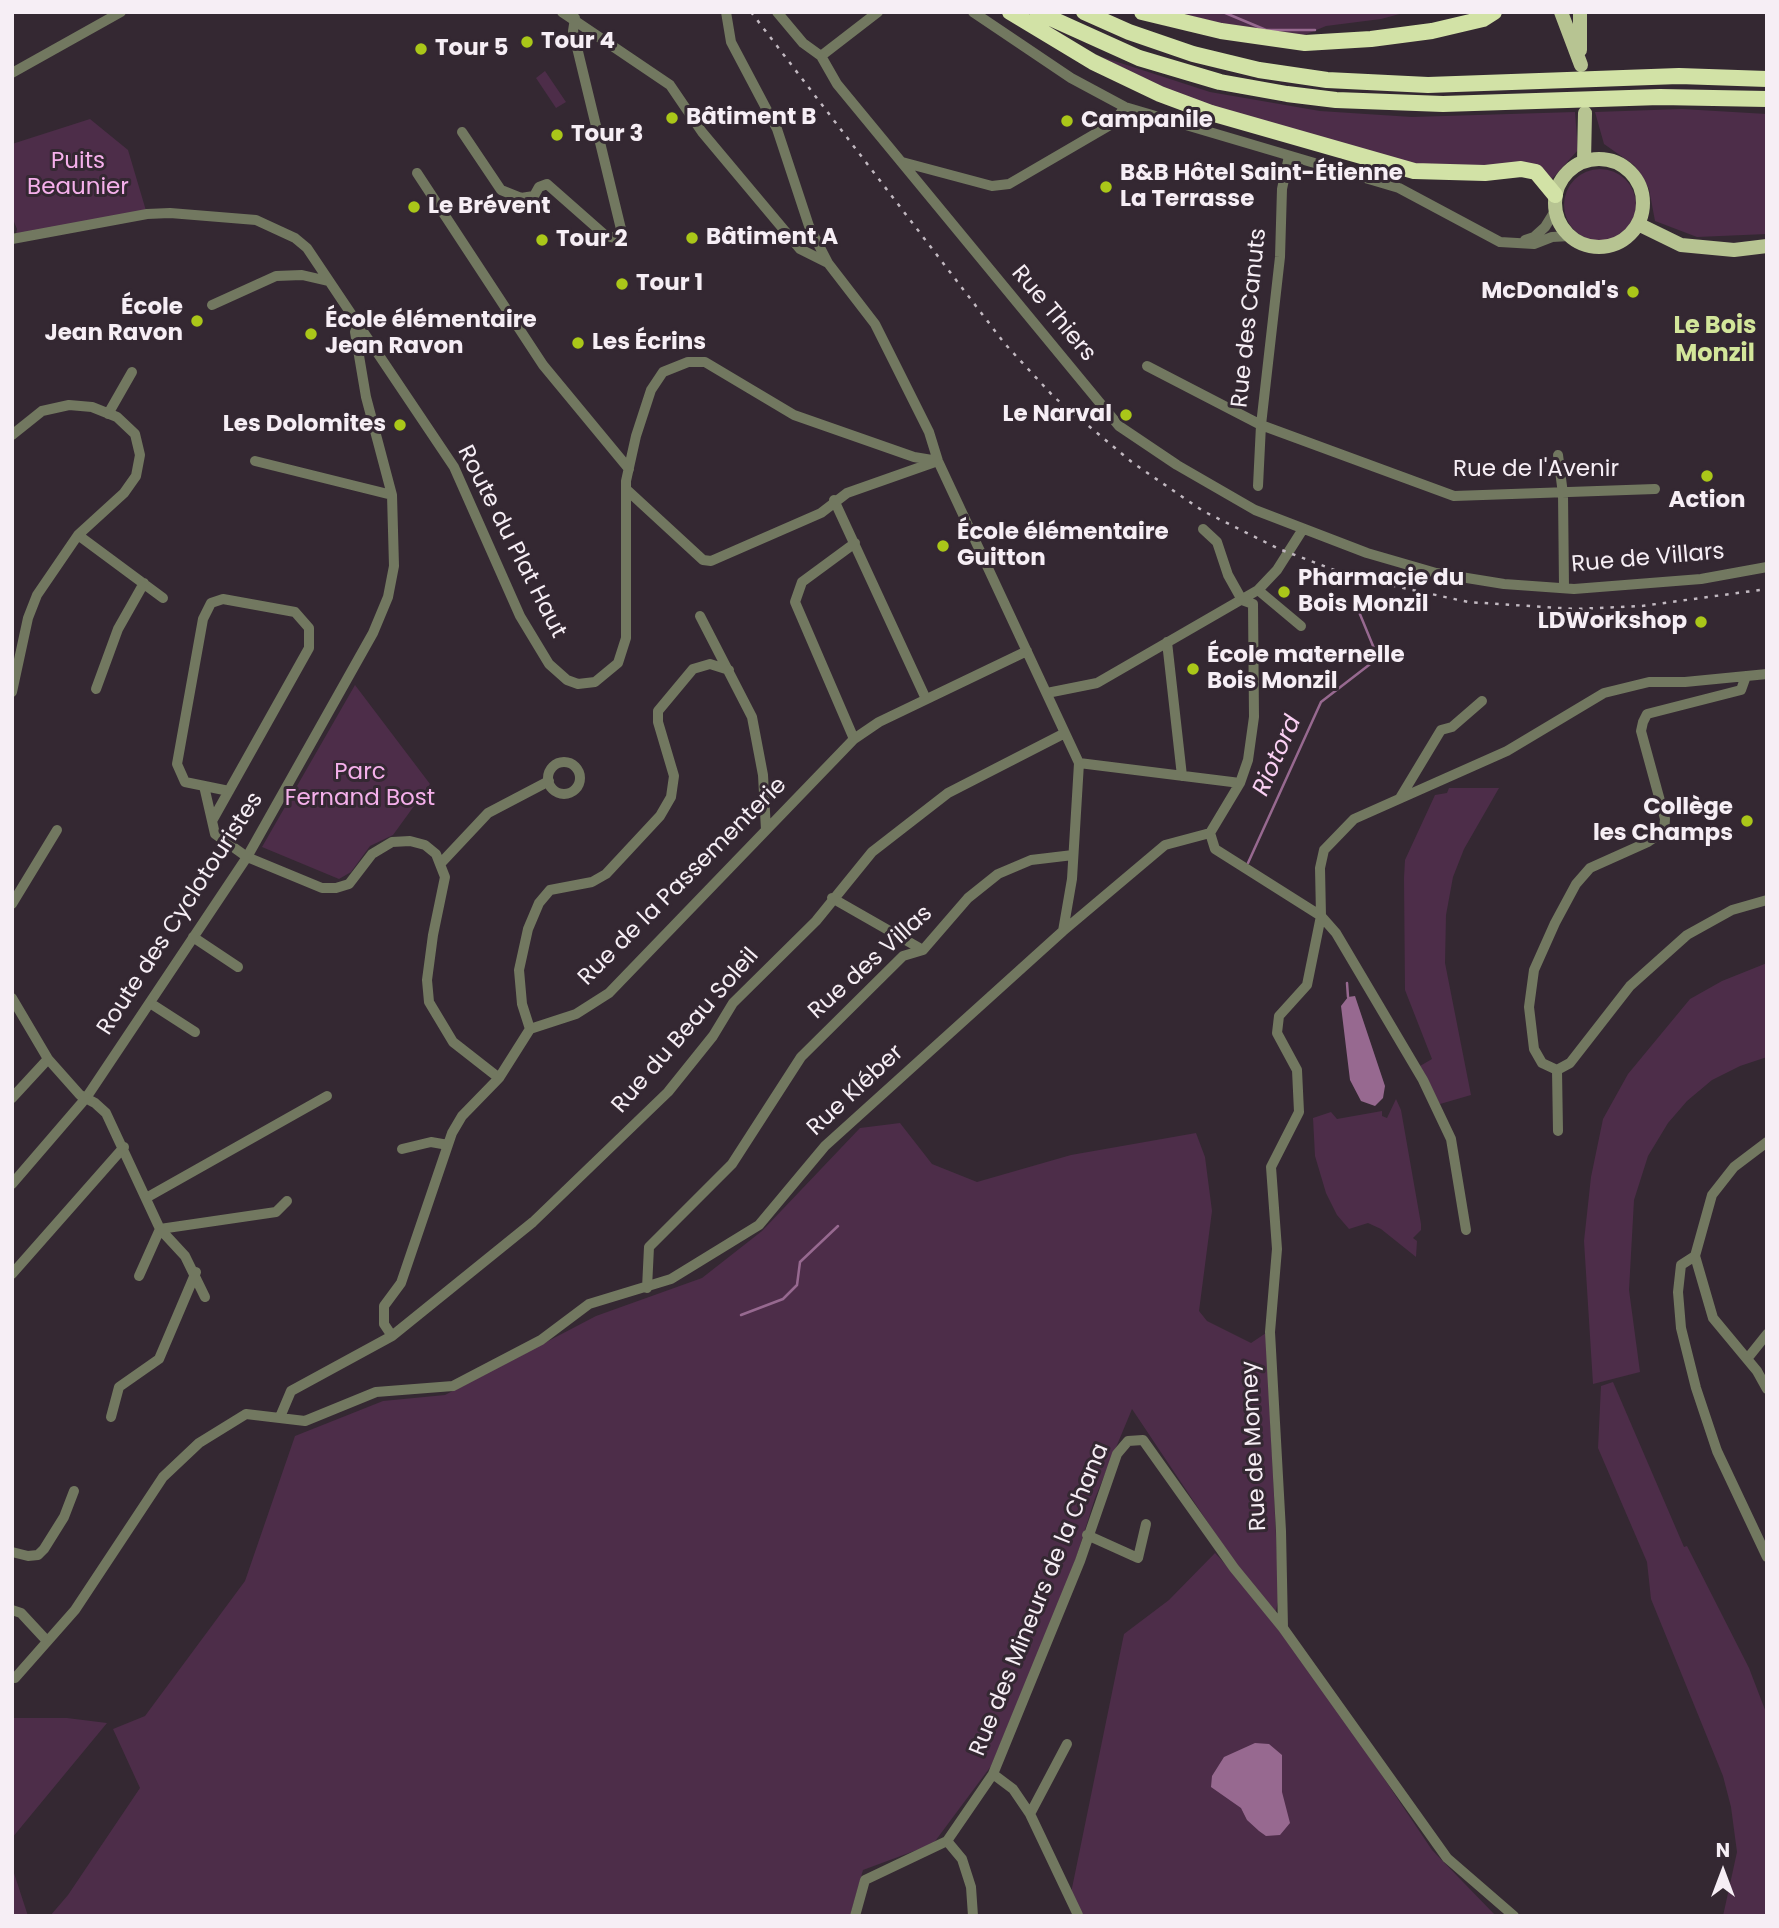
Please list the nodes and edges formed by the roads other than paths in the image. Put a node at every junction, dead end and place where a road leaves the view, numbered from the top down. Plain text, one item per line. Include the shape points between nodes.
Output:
1 (121, 12) edge
2 (562, 12) edge
3 (726, 12) edge
4 (777, 12) edge
5 (878, 12) edge
6 (973, 12) edge
7 (1010, 12) edge
8 (1037, 12) edge
9 (1084, 12) edge
10 (1142, 12) edge
11 (1494, 12) edge
12 (1561, 12) edge
13 (1580, 12) edge
14 (575, 18) junction
15 (821, 57) junction
16 (12, 74) edge
17 (1767, 79) edge
18 (1767, 99) edge
19 (1125, 107) junction
20 (462, 132) dead end
21 (1289, 156) junction
22 (1601, 159) junction
23 (1584, 161) junction
24 (902, 162) junction
25 (417, 173) dead end
26 (1555, 203) junction
27 (1639, 224) junction
28 (1570, 236) junction
29 (12, 239) edge
30 (1515, 243) junction
31 (1767, 246) edge
32 (828, 263) junction
33 (328, 281) junction
34 (212, 305) dead end
35 (358, 326) junction
36 (1147, 366) dead end
37 (132, 372) dead end
38 (108, 414) junction
39 (1261, 425) junction
40 (12, 435) edge
41 (1558, 455) dead end
42 (255, 461) dead end
43 (938, 461) junction
44 (629, 469) junction
45 (1258, 486) dead end
46 (1655, 489) dead end
47 (627, 490) junction
48 (1563, 494) junction
49 (392, 495) junction
50 (834, 500) junction
51 (1203, 529) dead end
52 (1303, 529) junction
53 (78, 535) junction
54 (855, 544) junction
55 (1367, 553) joint
56 (1767, 566) edge
57 (144, 583) junction
58 (1564, 587) junction
59 (1258, 590) junction
60 (163, 598) dead end
61 (1241, 600) junction
62 (700, 616) dead end
63 (1301, 626) dead end
64 (1167, 642) junction
65 (1027, 651) junction
66 (729, 670) junction
67 (1767, 674) edge
68 (1746, 676) junction
69 (96, 689) dead end
70 (12, 692) edge
71 (1046, 693) junction
72 (926, 699) junction
73 (1482, 701) dead end
74 (1065, 733) junction
75 (854, 738) junction
76 (1079, 763) junction
77 (1182, 776) junction
78 (549, 781) dead end
79 (1240, 783) junction
80 (204, 786) junction
81 (229, 791) junction
82 (1399, 798) junction
83 (212, 821) junction
84 (57, 830) dead end
85 (766, 830) junction
86 (1210, 833) junction
87 (1073, 855) junction
88 (247, 857) junction
89 (442, 863) junction
90 (832, 898) junction
91 (1767, 900) edge
92 (12, 904) edge
93 (1321, 916) junction
94 (1063, 932) junction
95 (194, 937) junction
96 (923, 950) junction
97 (238, 967) dead end
98 (12, 998) edge
99 (150, 1003) junction
100 (530, 1029) junction
101 (195, 1032) dead end
102 (48, 1059) junction
103 (1557, 1070) junction
104 (499, 1079) junction
105 (327, 1096) dead end
106 (12, 1098) edge
107 (86, 1098) junction
108 (1558, 1131) dead end
109 (1767, 1142) edge
110 (448, 1145) junction
111 (124, 1147) junction
112 (402, 1149) dead end
113 (12, 1185) edge
114 (146, 1198) junction
115 (287, 1201) dead end
116 (160, 1229) junction
117 (1466, 1230) dead end
118 (1695, 1256) junction
119 (196, 1272) junction
120 (12, 1274) edge
121 (139, 1276) dead end
122 (647, 1288) junction
123 (205, 1297) dead end
124 (1767, 1334) edge
125 (392, 1336) junction
126 (1747, 1359) junction
127 (1767, 1389) edge
128 (111, 1417) dead end
129 (280, 1417) junction
130 (74, 1491) dead end
131 (1146, 1524) dead end
132 (1087, 1535) junction
133 (12, 1552) edge
134 (1767, 1557) edge
135 (12, 1609) edge
136 (1283, 1628) junction
137 (47, 1641) junction
138 (15, 1678) dead end
139 (1067, 1744) dead end
140 (993, 1774) junction
141 (1030, 1814) junction
142 (947, 1840) junction
143 (1078, 1915) edge
144 (855, 1916) edge
145 (973, 1916) edge
146 (1514, 1916) edge

1 - 16 street
2 - 14 street
3 - 32 street via 731,42 777,129 809,226
4 - 15 street, Rue Thiers
5 - 15 street
6 - 19 street via 1071,78
7 - 26 highway via 1093,62 1211,113 1414,171 1536,172
8 - 18 highway via 1139,58 1220,82 1336,100 1443,104 1660,97
9 - 17 highway via 1193,54 1326,80 1428,85 1679,76
10 - 11 highway via 1242,35 1305,43 1432,31
12 - 13 main road via 1580,65
14 - 20 street via 573,31 621,229 616,238 606,236 547,184 534,196 521,198 501,190
14 - 32 street via 670,85 702,132 800,248
15 - 24 street, Rue Thiers
19 - 21 street
19 - 24 street via 1112,124 1009,184 992,186
21 - 30 street via 1399,188 1500,242
21 - 39 street, Rue des Canuts via 1282,189 1280,257
22 - 23 main road
22 - 23 main road via 1585,113
22 - 27 main road via 1615,162 1638,181 1643,210
23 - 26 main road via 1561,181
24 - 52 street, Rue Thiers via 1119,426 1255,510
25 - 44 street via 543,365
26 - 28 main road
26 - 30 street via 1534,237
27 - 28 main road via 1630,235 1607,247 1581,244
27 - 31 main road via 1681,245 1734,250
28 - 30 street
29 - 33 street via 147,214 235,217 256,220 295,238
32 - 43 street via 875,324 929,432
33 - 34 street via 276,276
33 - 35 street
35 - 47 street, Route du Plat Haut via 454,467 520,615 549,664 566,680 578,684 595,681 618,663 626,638
35 - 49 street, Route des Cyclotouristes via 355,332 366,397
36 - 39 street, Rue de l'Avenir
37 - 38 street
38 - 40 street via 69,405 42,411
38 - 53 street via 135,434 140,454 136,475 124,493
39 - 45 street, Rue des Canuts
39 - 48 street, Rue de l'Avenir via 1454,496
41 - 48 street
42 - 49 street
43 - 44 street, Route du Plat Haut via 794,415 723,370 705,362 688,362 663,372 651,390
43 - 50 street
43 - 65 street
44 - 47 street, Route du Plat Haut
46 - 48 street, Rue de l'Avenir
47 - 50 street via 703,560 711,561 821,513
48 - 58 street
49 - 88 street, Route des Cyclotouristes via 394,566 388,597 373,633
50 - 54 street
51 - 61 street via 1217,542
52 - 55 street, Rue Thiers
52 - 59 street
53 - 57 street
53 - 70 street via 37,595
54 - 72 street
54 - 75 street via 802,582 795,602
55 - 58 street, Rue de Villars via 1436,573 1504,584
56 - 58 street, Rue de Villars via 1701,579
57 - 60 street
57 - 69 street via 118,629
59 - 61 street
59 - 63 street
61 - 64 street
61 - 79 street via 1253,604 1254,717
62 - 66 street
64 - 71 street via 1097,683
64 - 77 street
65 - 71 street
65 - 72 street, Rue de la Passementerie
66 - 85 street via 752,717 759,745
66 - 100 street via 710,664 693,669 658,711 674,776 671,797 660,816 606,874 550,890 539,903 519,970
67 - 68 street, Rue de Momey
68 - 82 street, Rue de Momey via 1649,682 1604,693 1507,751
68 - 103 street via 1741,690 1647,714 1643,722 1641,731 1665,819 1664,831 1590,868 1576,884 1550,935 1534,971 1530,1007 1534,1049 1542,1063
71 - 74 street
72 - 75 street, Rue de la Passementerie
73 - 82 street via 1452,727 1441,730
74 - 76 street
74 - 90 street, Rue du Beau Soleil via 927,807 872,852
75 - 85 street, Rue de la Passementerie
76 - 77 street
76 - 87 street
77 - 79 street
78 - 89 street via 488,813
79 - 86 street
80 - 81 street
80 - 81 street via 186,782 177,764 204,618 211,603 223,598 295,612 309,628 309,648
80 - 83 street
81 - 83 street
82 - 93 street, Rue de Momey via 1354,819 1324,850
83 - 88 street via 215,834
84 - 92 street
85 - 100 street, Rue de la Passementerie via 608,993 576,1014
86 - 93 street via 1215,849
86 - 94 street, Rue Kléber via 1166,845
87 - 94 street
87 - 96 street, Rue des Villas via 1031,860 998,874 968,898
88 - 89 street via 322,888 349,884 372,854 392,842 425,845
88 - 95 street, Route des Cyclotouristes
89 - 104 street via 445,877 427,980 429,1002 453,1042
90 - 96 street
90 - 125 street, Rue du Beau Soleil via 733,1003 713,1036 668,1091 533,1222
91 - 103 street via 1705,923 1653,963 1570,1063
93 - 117 street via 1336,933 1423,1080 1451,1139
93 - 136 street, Rue de Momey via 1307,985 1279,1016 1277,1033 1297,1070 1299,1112 1271,1167 1278,1249 1270,1332
94 - 122 street, Rue Kléber via 825,1146 759,1225 671,1279
95 - 97 street
95 - 99 street, Route des Cyclotouristes
96 - 122 street, Rue des Villas via 903,956 801,1057 732,1164 649,1247
98 - 102 street
99 - 101 street
99 - 107 street, Route des Cyclotouristes
100 - 104 street
102 - 106 street
102 - 107 street
103 - 108 street
104 - 110 street via 462,1116
105 - 114 street
107 - 111 street via 106,1113
107 - 113 street, Route des Cyclotouristes
109 - 118 street via 1734,1167 1712,1195
110 - 112 street via 430,1142
110 - 125 street via 401,1283 384,1306 384,1324
111 - 114 street
111 - 120 street
114 - 116 street
115 - 116 street via 276,1212
116 - 119 street
116 - 121 street
118 - 126 street via 1713,1318
118 - 134 street via 1681,1265 1681,1328 1717,1451
119 - 123 street
119 - 128 street via 159,1359 119,1387
122 - 129 street, Rue Kléber via 589,1304 541,1340 453,1386 376,1392 305,1421
124 - 126 street
125 - 129 street, Rue du Beau Soleil via 291,1391
126 - 127 street
129 - 137 street, Rue Kléber via 246,1414 199,1443 163,1477 75,1610
130 - 133 street via 64,1517 38,1555
131 - 132 street via 1138,1558
132 - 136 street, Rue des Mineurs de la Chana via 1117,1454 1128,1441 1143,1440
132 - 140 street, Rue des Mineurs de la Chana
135 - 137 street
136 - 146 street via 1447,1858
137 - 138 street
139 - 141 street
140 - 141 street via 1013,1790
140 - 142 street, Rue des Mineurs de la Chana
141 - 143 street
142 - 144 street, Rue des Mineurs de la Chana via 865,1880
142 - 145 street via 962,1859 971,1887

